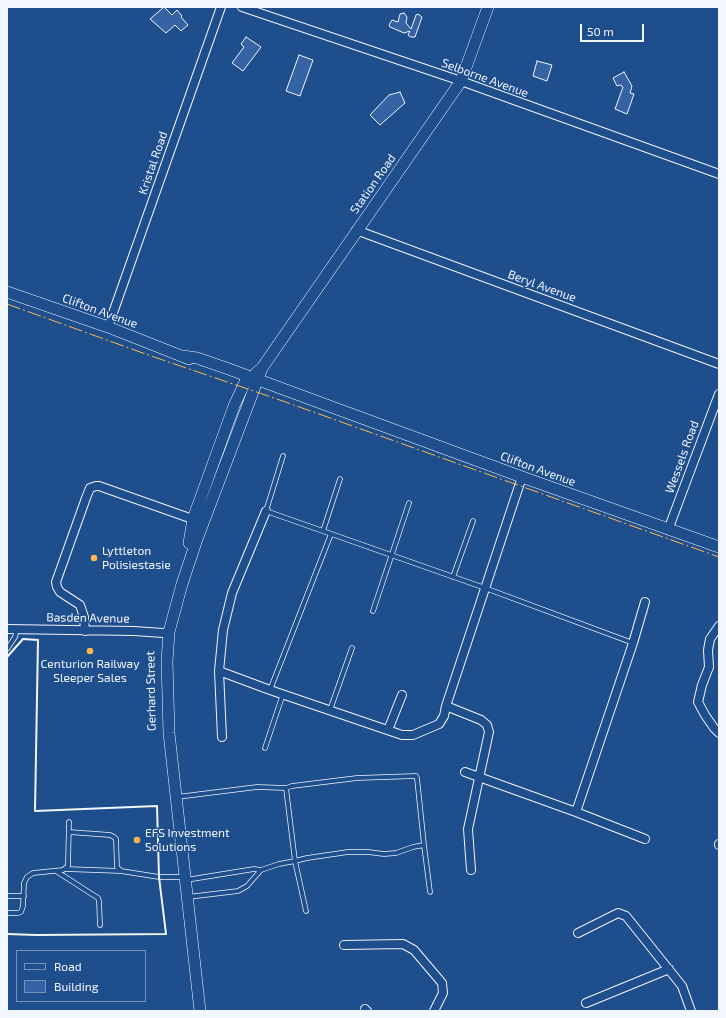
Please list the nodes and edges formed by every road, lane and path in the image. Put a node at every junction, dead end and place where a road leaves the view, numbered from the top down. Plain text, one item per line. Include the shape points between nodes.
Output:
1 (220, 7) edge
2 (242, 7) edge
3 (488, 7) edge
4 (461, 81) junction
5 (719, 174) edge
6 (356, 230) junction
7 (7, 292) edge
8 (108, 327) junction
9 (719, 364) edge
10 (252, 381) junction
11 (719, 394) edge
12 (283, 456) dead end
13 (522, 477) junction
14 (340, 479) dead end
15 (409, 504) dead end
16 (266, 511) junction
17 (198, 521) junction
18 (473, 521) dead end
19 (668, 530) junction
20 (323, 531) junction
21 (331, 534) junction
22 (719, 547) edge
23 (392, 555) junction
24 (454, 577) junction
25 (485, 588) junction
26 (645, 602) dead end
27 (373, 611) dead end
28 (719, 626) edge
29 (7, 629) edge
30 (17, 629) junction
31 (85, 630) junction
32 (166, 633) junction
33 (633, 643) junction
34 (352, 648) dead end
35 (7, 649) edge
36 (219, 671) junction
37 (270, 690) junction
38 (283, 694) junction
39 (402, 695) dead end
40 (446, 706) junction
41 (330, 710) junction
42 (388, 730) junction
43 (719, 732) edge
44 (222, 737) dead end
45 (265, 748) dead end
46 (466, 772) dead end
47 (480, 777) junction
48 (286, 788) junction
49 (176, 797) junction
50 (576, 812) junction
51 (69, 822) dead end
52 (68, 832) junction
53 (645, 839) dead end
54 (424, 845) junction
55 (295, 861) junction
56 (66, 869) junction
57 (261, 870) junction
58 (471, 870) dead end
59 (56, 871) junction
60 (120, 871) junction
61 (185, 878) junction
62 (430, 892) dead end
63 (7, 896) edge
64 (24, 896) junction
65 (188, 897) junction
66 (306, 911) dead end
67 (7, 913) edge
68 (100, 925) dead end
69 (578, 933) dead end
70 (344, 944) dead end
71 (669, 969) junction
72 (586, 1003) dead end
73 (196, 1011) edge
74 (200, 1011) edge
75 (434, 1011) edge
76 (691, 1011) edge

1 - 8 street, Kristal Road
2 - 4 street, Selborne Avenue
3 - 4 street, Station Road
4 - 5 street, Selborne Avenue
4 - 6 street, Station Road
6 - 9 street, Beryl Avenue
6 - 10 street, Station Road
7 - 8 street, Clifton Avenue
8 - 10 street, Clifton Avenue via 206,367
10 - 13 street, Clifton Avenue
10 - 17 street, Gerhard Street via 234,406
11 - 19 street, Wessels Road
12 - 16 lane
13 - 19 street, Clifton Avenue
13 - 25 street
14 - 20 lane
15 - 23 lane
16 - 20 lane
16 - 36 street via 232,594 223,630
17 - 31 street via 99,486 90,488 56,582 60,592 80,605
17 - 32 street, Gerhard Street via 176,583
18 - 24 lane
19 - 22 street, Clifton Avenue
20 - 21 lane
21 - 23 lane
21 - 37 lane
23 - 24 lane
23 - 27 lane
24 - 25 lane
25 - 33 lane
25 - 40 street
26 - 33 street
28 - 43 street via 710,639 709,667 698,702
29 - 30 street, Basden Avenue
30 - 31 street, Basden Avenue
30 - 35 lane
31 - 32 street, Basden Avenue
32 - 49 street, Gerhard Street via 168,708
32 - 61 street, Gerhard Street via 163,692 165,736
33 - 50 street
34 - 41 lane
36 - 37 street
36 - 44 street
37 - 38 street
38 - 41 street
38 - 45 lane
39 - 42 street
40 - 42 street via 439,724 422,732 408,736
40 - 47 street via 481,720 487,725 490,732 489,740
41 - 42 street
46 - 47 street
47 - 50 street
47 - 58 street via 468,829
48 - 49 lane via 258,787
48 - 54 lane via 357,778 416,776
48 - 55 lane
49 - 61 street, Gerhard Street
50 - 53 street
51 - 52 lane
52 - 56 lane
52 - 60 lane via 114,837 117,867
54 - 55 lane via 413,846 396,853 348,852
54 - 62 lane
55 - 57 lane
55 - 66 lane
56 - 59 lane
56 - 60 lane
57 - 61 lane
57 - 65 lane via 247,886 238,891
59 - 64 lane via 32,873 24,883
59 - 68 lane via 98,898
60 - 61 lane via 159,878
61 - 65 street, Gerhard Street
61 - 73 street, Gerhard Street
63 - 64 lane
64 - 67 lane via 24,906 18,914
65 - 74 street, Gerhard Street
69 - 71 street via 618,913 623,914
70 - 75 street via 402,944 414,950 442,983 443,993
71 - 72 street
71 - 76 street via 682,986

